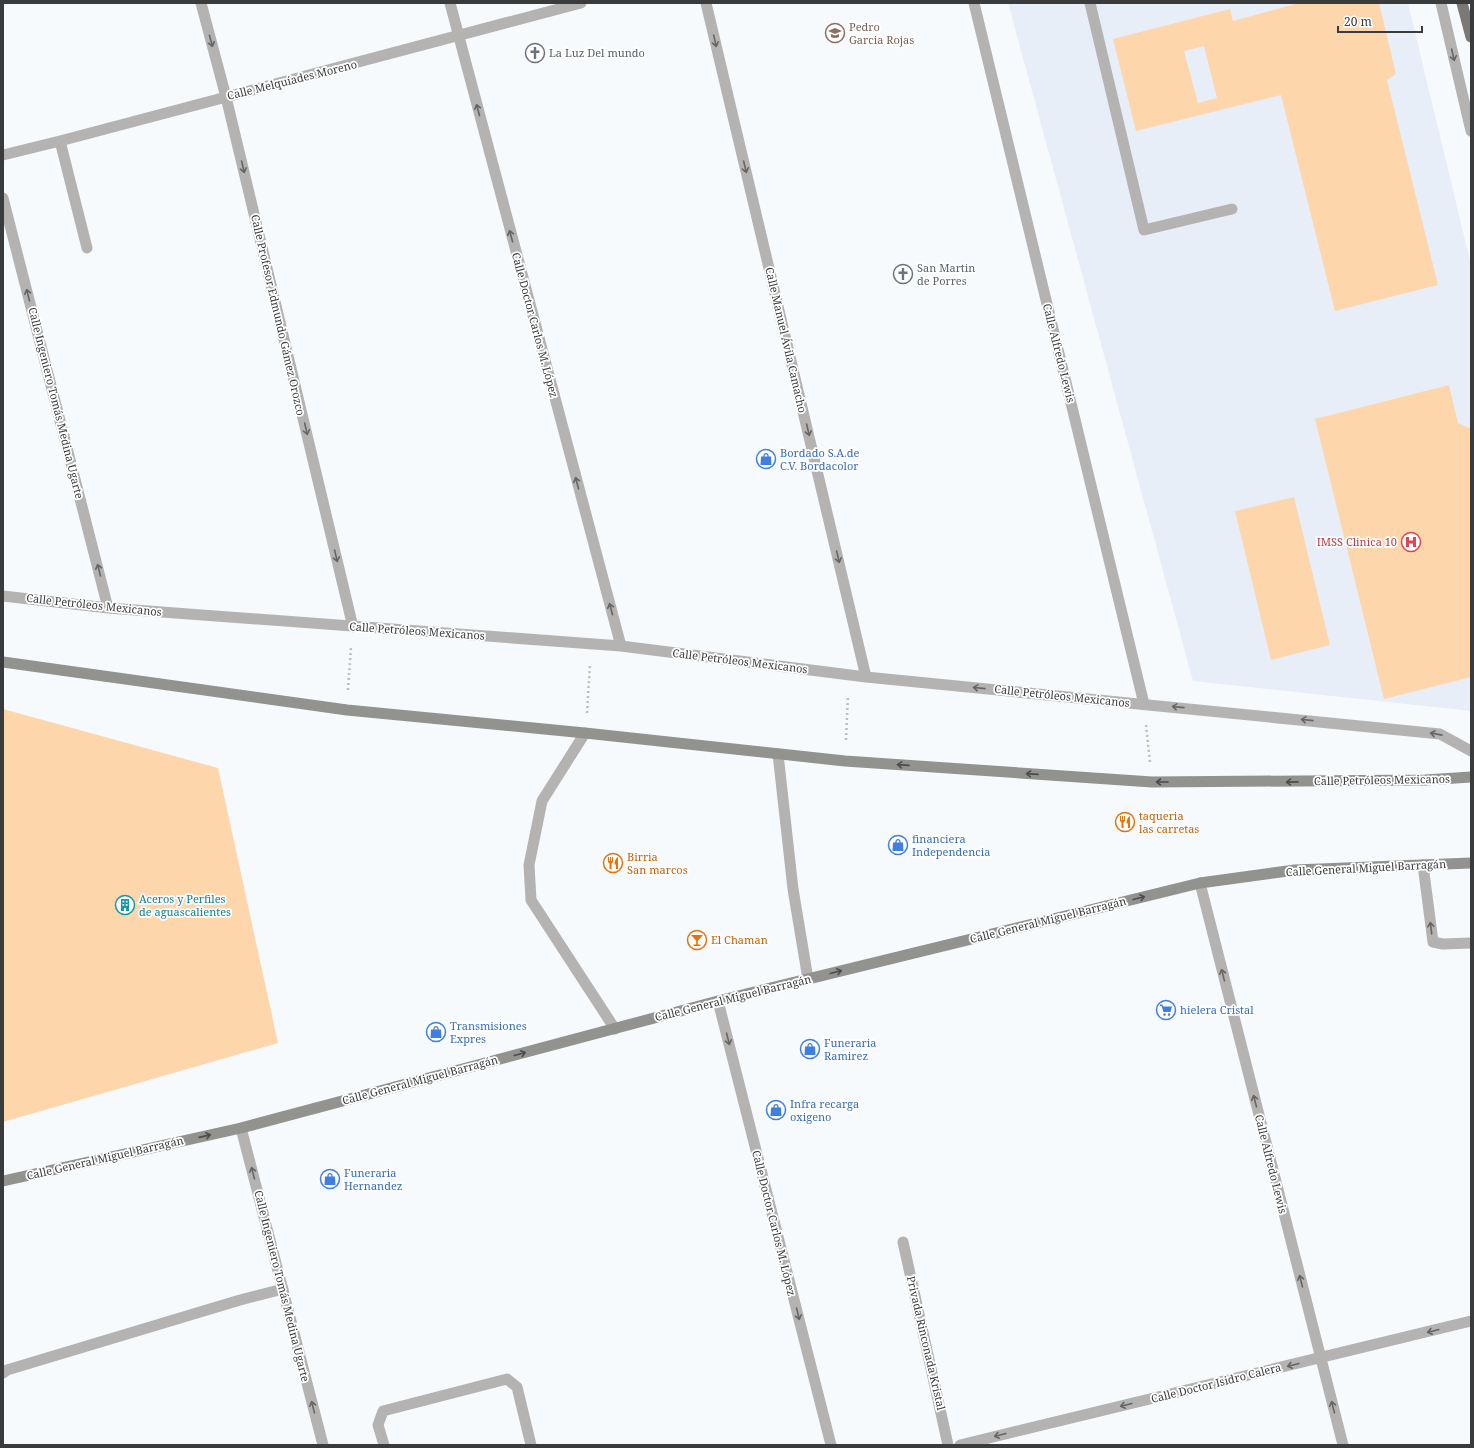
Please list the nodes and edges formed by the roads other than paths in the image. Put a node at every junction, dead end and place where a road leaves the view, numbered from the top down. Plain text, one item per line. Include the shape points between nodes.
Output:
1 (201, 3) edge
2 (450, 3) edge
3 (582, 3) edge
4 (706, 3) edge
5 (974, 3) edge
6 (1090, 3) edge
7 (1441, 3) edge
8 (1462, 3) edge
9 (458, 37) junction
10 (1471, 37) edge
11 (226, 97) junction
12 (1471, 131) edge
13 (60, 141) junction
14 (3, 155) edge
15 (3, 198) edge
16 (1232, 209) dead end
17 (87, 248) dead end
18 (3, 596) edge
19 (108, 608) junction
20 (353, 627) junction
21 (621, 646) junction
22 (3, 662) edge
23 (866, 677) junction
24 (1144, 704) junction
25 (585, 733) junction
26 (1471, 751) edge
27 (778, 754) junction
28 (1471, 777) edge
29 (1471, 862) edge
30 (1423, 865) junction
31 (1200, 883) junction
32 (1471, 943) edge
33 (808, 979) junction
34 (718, 1001) junction
35 (615, 1029) junction
36 (241, 1128) junction
37 (3, 1181) edge
38 (903, 1242) dead end
39 (283, 1289) junction
40 (1471, 1322) edge
41 (1321, 1358) junction
42 (3, 1373) edge
43 (323, 1445) edge
44 (384, 1445) edge
45 (531, 1445) edge
46 (831, 1445) edge
47 (948, 1445) edge
48 (960, 1445) edge
49 (1343, 1445) edge

1 -> 11 street, Calle Profesor Edmundo Gámez Orozco
2 - 9 street, Calle Doctor Carlos M. López
3 - 9 street, Calle Melquíades Moreno
4 -> 23 street, Calle Manuel Ávila Camacho
5 - 24 street, Calle Alfredo Lewis
6 - 16 street via 1144,230
7 -> 12 street
8 - 10 main road
9 - 11 street, Calle Melquíades Moreno
21 -> 9 street, Calle Doctor Carlos M. López
11 - 13 street, Calle Melquíades Moreno
11 -> 20 street, Calle Profesor Edmundo Gámez Orozco
13 - 14 street, Calle Melquíades Moreno
13 - 17 street
19 -> 15 street, Calle Ingeniero Tomás Medina Ugarte
18 - 19 street, Calle Petróleos Mexicanos
19 - 20 street, Calle Petróleos Mexicanos
20 - 21 street, Calle Petróleos Mexicanos
21 - 23 street, Calle Petróleos Mexicanos
22 - 25 main road, Calle Petróleos Mexicanos via 347,710
24 -> 23 street, Calle Petróleos Mexicanos
26 -> 24 street, Calle Petróleos Mexicanos via 1440,734
25 - 27 main road, Calle Petróleos Mexicanos
25 - 35 street via 542,801 529,865 531,900
28 -> 27 main road, Calle Petróleos Mexicanos via 1417,780 1152,782
27 - 33 street
29 - 30 main road, Calle General Miguel Barragán
30 - 31 main road, Calle General Miguel Barragán via 1295,870
32 -> 30 street via 1433,942
33 -> 31 main road, Calle General Miguel Barragán
41 -> 31 street, Calle Alfredo Lewis
33 - 34 main road, Calle General Miguel Barragán
34 - 35 main road, Calle General Miguel Barragán
34 -> 46 street, Calle Doctor Carlos M. López
36 -> 35 main road, Calle General Miguel Barragán
37 -> 36 main road, Calle General Miguel Barragán
39 -> 36 street, Calle Ingeniero Tomás Medina Ugarte
38 - 47 street, Privada Rinconada Kristal
39 - 42 street via 225,1304
43 -> 39 street, Calle Ingeniero Tomás Medina Ugarte
40 -> 41 street, Calle Doctor Isidro Calera
41 -> 48 street, Calle Doctor Isidro Calera
49 -> 41 street, Calle Alfredo Lewis
44 - 45 street via 378,1425 383,1412 507,1379 517,1387

